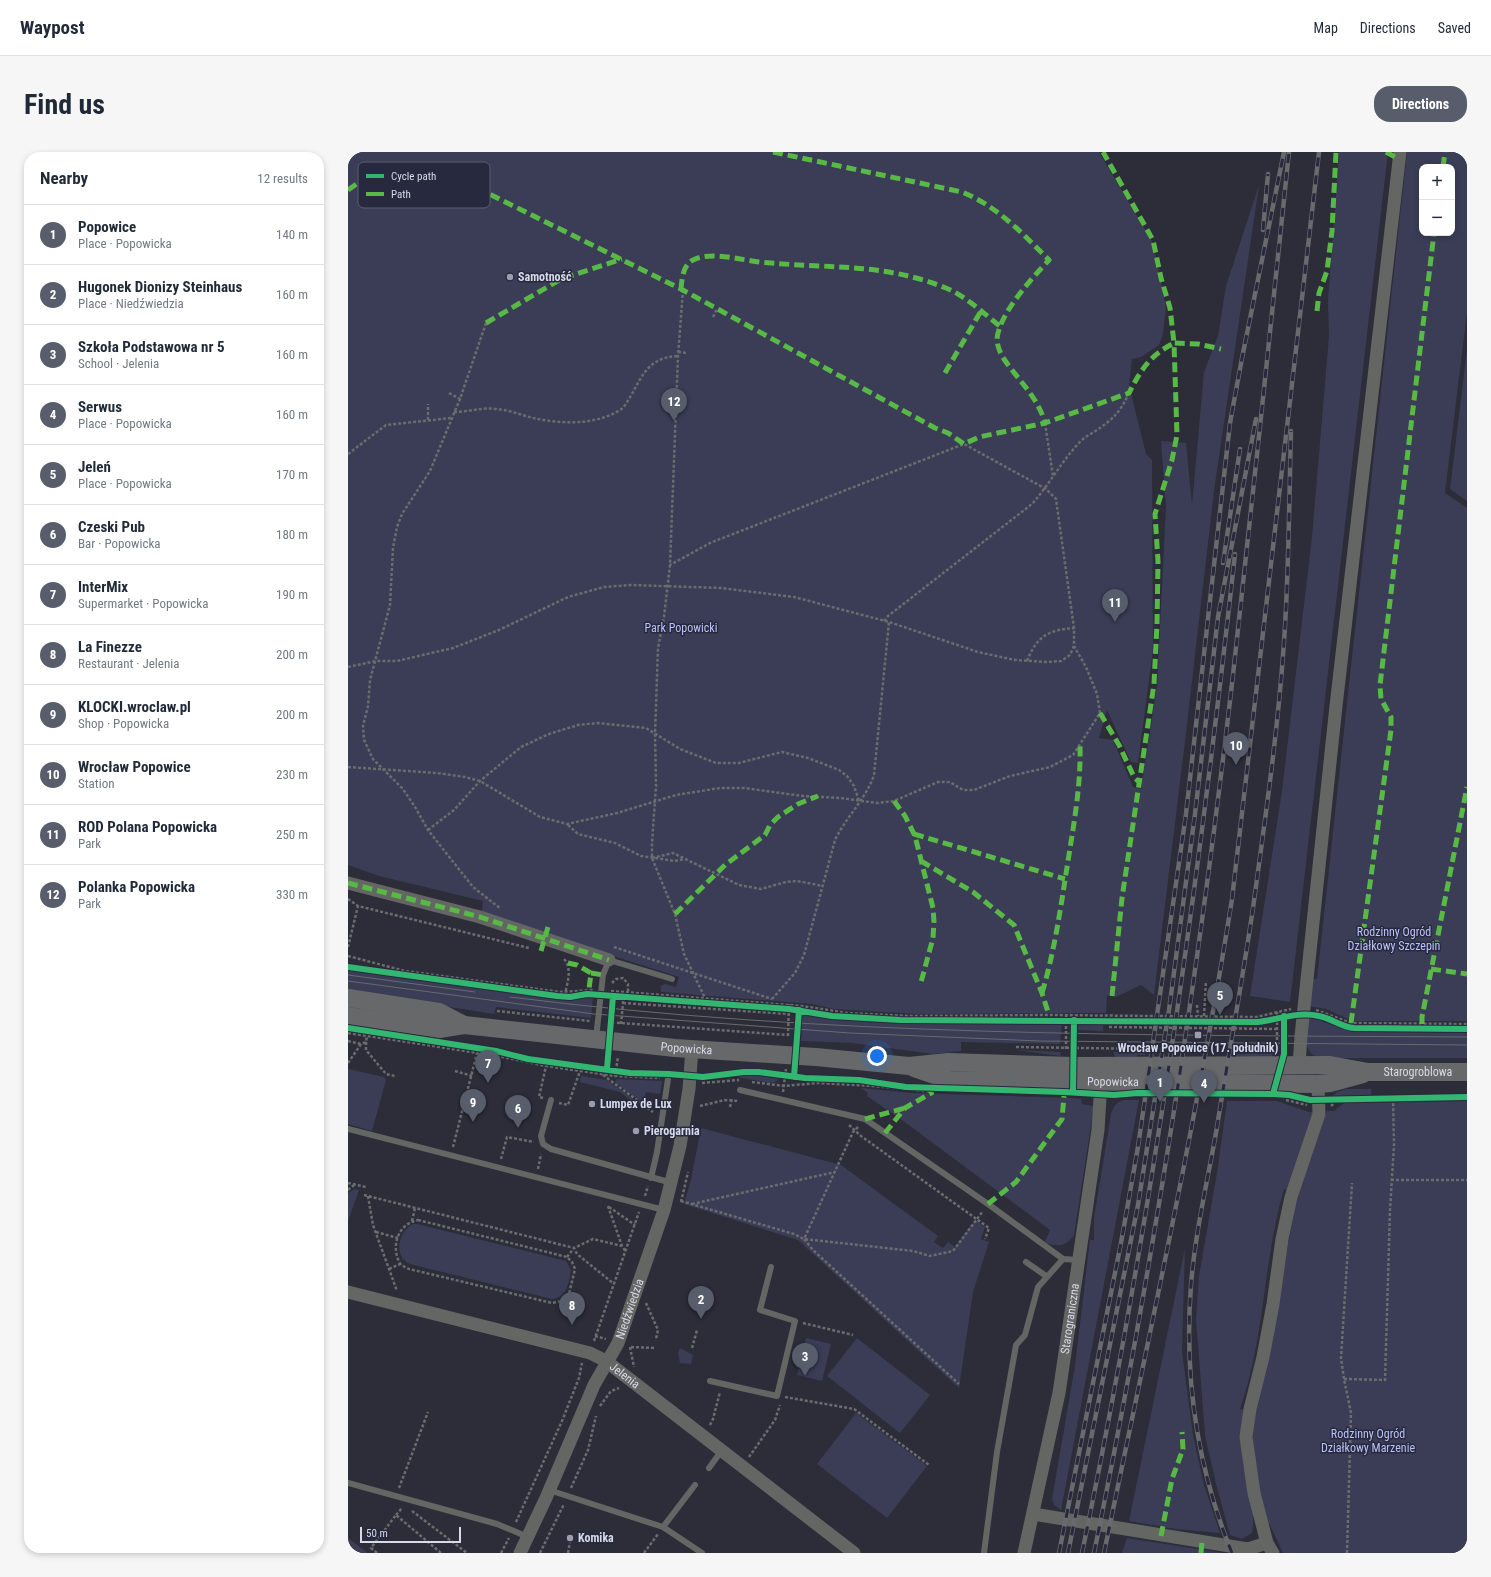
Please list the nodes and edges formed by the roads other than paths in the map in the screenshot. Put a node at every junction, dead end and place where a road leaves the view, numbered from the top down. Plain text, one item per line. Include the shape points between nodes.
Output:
1 (1400, 152) edge
2 (348, 883) edge
3 (609, 960) junction
4 (672, 980) dead end
5 (348, 998) edge
6 (348, 1016) edge
7 (464, 1025) junction
8 (603, 1040) junction
9 (692, 1049) junction
10 (909, 1066) junction
11 (1299, 1066) junction
12 (1368, 1072) junction
13 (1467, 1072) edge
14 (668, 1079) road end
15 (1101, 1082) junction
16 (740, 1090) dead end
17 (1319, 1092) junction
18 (551, 1100) road end
19 (348, 1129) edge
20 (651, 1178) junction
21 (672, 1183) junction
22 (664, 1210) junction
23 (1063, 1259) junction
24 (1078, 1260) junction
25 (1026, 1262) dead end
26 (771, 1267) dead end
27 (1046, 1276) junction
28 (348, 1292) edge
29 (606, 1361) junction
30 (710, 1381) dead end
31 (722, 1450) junction
32 (709, 1468) dead end
33 (348, 1483) edge
34 (695, 1486) dead end
35 (549, 1490) junction
36 (1033, 1514) junction
37 (663, 1527) junction
38 (528, 1537) junction
39 (1270, 1548) edge
40 (524, 1552) edge
41 (702, 1553) edge
42 (854, 1553) edge
43 (984, 1553) edge
44 (1024, 1553) edge

1 - 11 street via 1336,706
2 - 3 street via 480,917
3 - 4 lane
3 - 8 lane via 603,976 598,1022
5 - 7 street, Popowicka via 439,1012
6 - 7 street, Popowicka via 439,1029
7 - 8 street, Popowicka
8 - 9 street, Popowicka
9 - 10 street, Popowicka via 796,1055
9 - 21 street, Niedźwiedzia via 693,1079
10 - 11 street, Popowicka via 948,1062 1073,1066
10 - 15 street, Popowicka via 949,1080
11 - 12 street, Starogroblowa via 1330,1065
12 - 13 street, Starogroblowa
12 - 17 street, Starogroblowa via 1330,1083
14 - 20 lane
15 - 17 street, Popowicka via 1276,1083
15 - 24 street, Starograniczna via 1101,1108
16 - 23 lane via 864,1119
17 - 39 street via 1319,1114 1291,1197 1282,1239 1273,1304 1246,1436 1254,1493
18 - 20 lane via 541,1136 543,1144 551,1149
19 - 22 lane
20 - 21 lane
21 - 22 street, Niedźwiedzia
22 - 29 street, Niedźwiedzia via 618,1343
23 - 24 lane
23 - 27 lane
24 - 36 street, Starograniczna via 1058,1393
25 - 27 lane
26 - 30 lane via 760,1310 796,1321 779,1396
27 - 43 lane via 1038,1287 1025,1335 1016,1345 997,1452
28 - 29 street, Jelenia via 590,1353
29 - 31 street, Jelenia
29 - 35 street, Niedźwiedzia
31 - 32 lane
31 - 42 street, Jelenia
33 - 38 lane via 497,1524
34 - 37 lane
35 - 37 lane
35 - 38 street, Niedźwiedzia
36 - 39 street via 1248,1549
36 - 44 street, Starograniczna
37 - 41 lane
38 - 40 street, Niedźwiedzia

